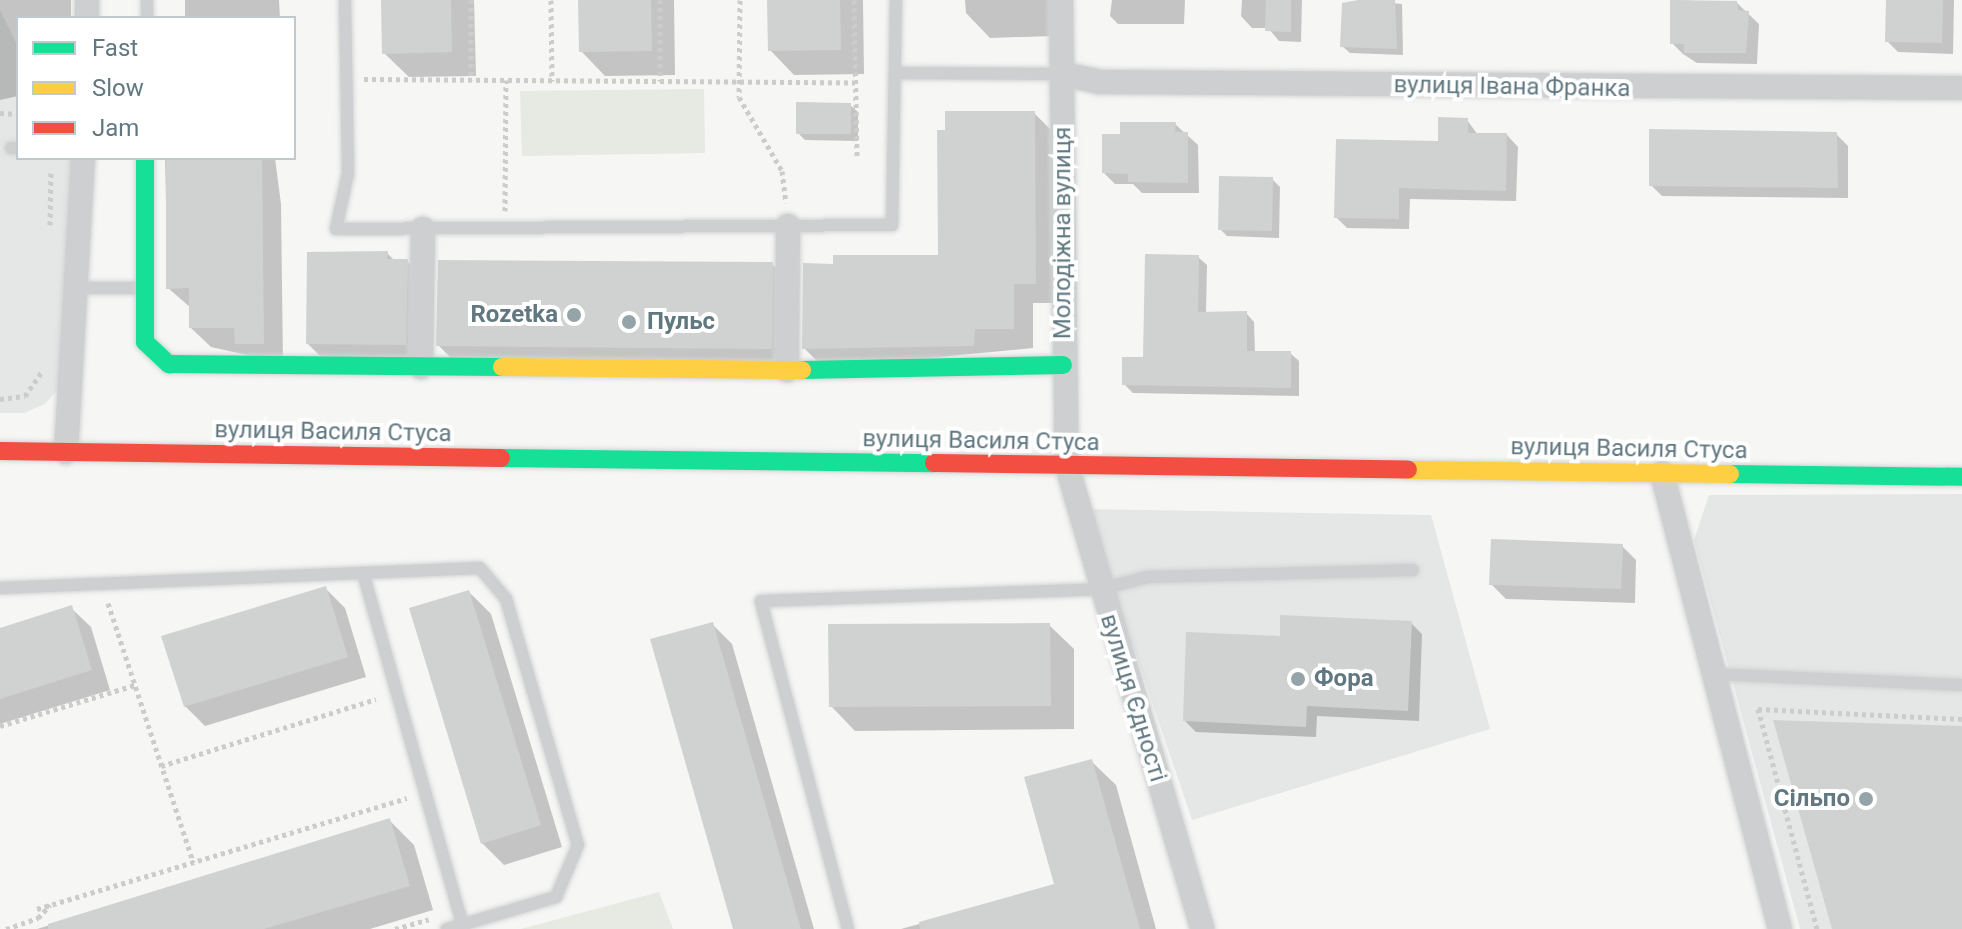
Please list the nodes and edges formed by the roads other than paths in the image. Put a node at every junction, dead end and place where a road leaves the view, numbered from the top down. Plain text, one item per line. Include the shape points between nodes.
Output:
1 (345, 0) edge
2 (896, 0) edge
3 (1061, 0) edge
4 (895, 73) junction
5 (1063, 74) junction
6 (1962, 88) edge
7 (83, 160) edge
8 (145, 160) edge
9 (788, 226) junction
10 (423, 229) junction
11 (76, 288) junction
12 (145, 288) junction
13 (1063, 365) junction
14 (421, 367) junction
15 (787, 370) junction
16 (0, 451) edge
17 (66, 452) junction
18 (1067, 466) junction
19 (1662, 473) junction
20 (1962, 477) edge
21 (1413, 570) dead end
22 (363, 573) junction
23 (0, 588) edge
24 (1100, 589) junction
25 (1711, 674) junction
26 (1962, 685) edge
27 (462, 924) junction
28 (447, 929) edge
29 (848, 929) edge
30 (1202, 929) edge
31 (1780, 929) edge

1 - 10 lane via 348,173 338,198 336,229
2 - 4 lane
3 - 5 street, Молодіжна вулиця
4 - 5 lane
4 - 9 lane via 892,225
5 - 6 street, вулиця Івана Франка via 1100,82
5 - 13 street, Молодіжна вулиця
7 - 11 street
8 - 12 main road
9 - 10 lane
9 - 15 street
10 - 14 street
11 - 12 lane
11 - 17 street
12 - 14 main road via 145,342 169,364
13 - 15 main road
13 - 18 street, Молодіжна вулиця
14 - 15 main road
16 - 17 main road, вулиця Василя Стуса
17 - 18 main road, вулиця Василя Стуса
18 - 19 main road, вулиця Василя Стуса
18 - 24 street, вулиця Єдності
19 - 20 main road, вулиця Василя Стуса
19 - 25 street
21 - 24 lane via 1148,577
22 - 23 lane
22 - 27 lane
22 - 27 lane via 480,568 506,599 578,845 556,897
24 - 29 lane via 761,601
24 - 30 street, вулиця Єдності
25 - 26 lane
25 - 31 street
27 - 28 lane

